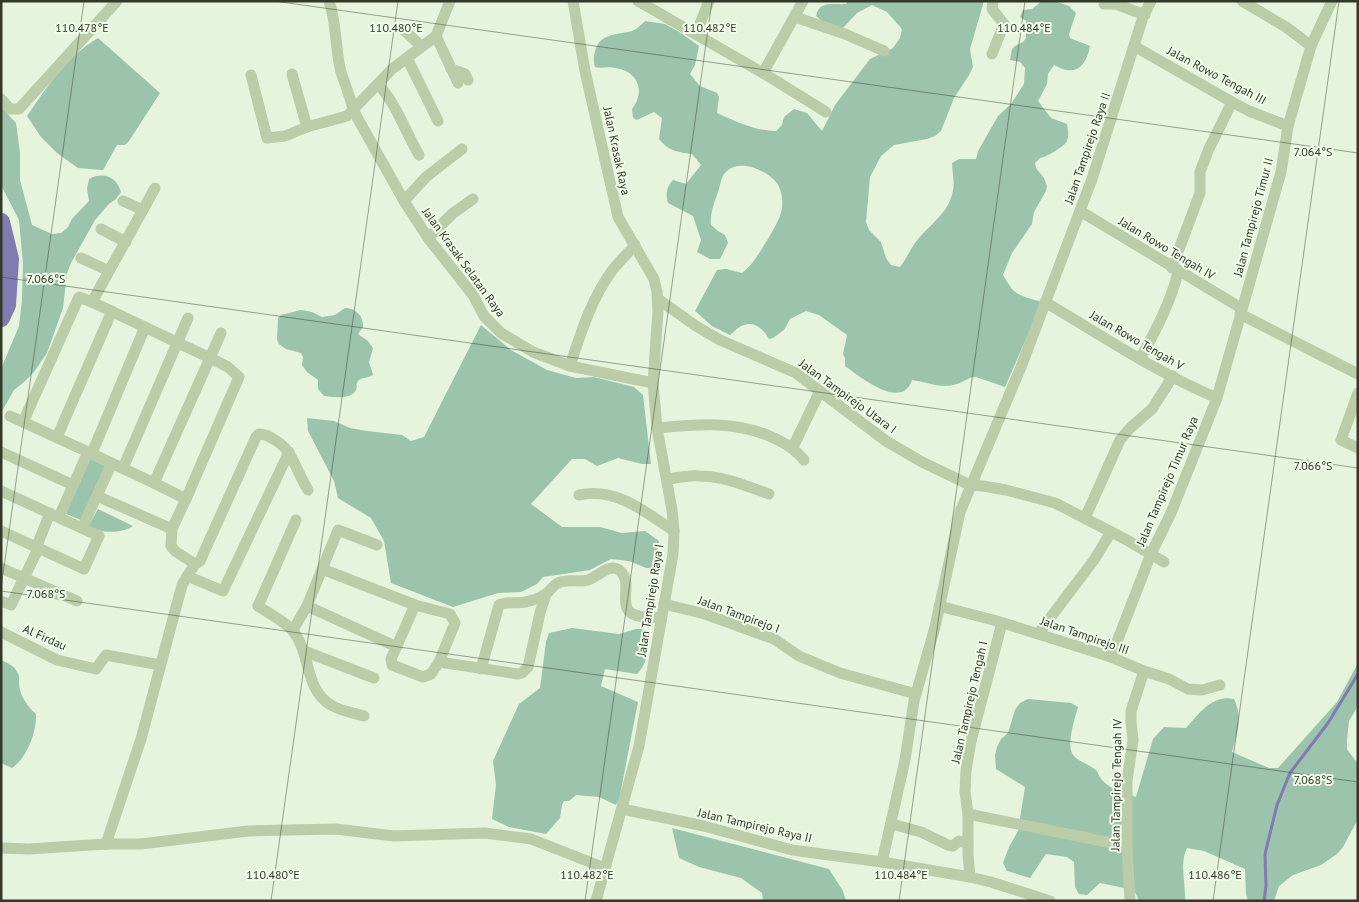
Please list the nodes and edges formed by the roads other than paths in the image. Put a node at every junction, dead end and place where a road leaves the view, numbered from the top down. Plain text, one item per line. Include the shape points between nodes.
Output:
1 (117, 1) edge
2 (329, 1) edge
3 (450, 1) edge
4 (573, 1) edge
5 (638, 1) edge
6 (709, 1) edge
7 (804, 1) edge
8 (993, 1) edge
9 (1151, 1) edge
10 (1242, 1) edge
11 (1332, 1) edge
12 (1104, 4) dead end
13 (1144, 15) junction
14 (795, 17) junction
15 (404, 30) dead end
16 (696, 34) junction
17 (436, 36) junction
18 (421, 46) junction
19 (1134, 46) junction
20 (1311, 46) junction
21 (884, 51) dead end
22 (992, 54) dead end
23 (407, 58) junction
24 (763, 73) junction
25 (292, 74) dead end
26 (250, 75) dead end
27 (463, 81) dead end
28 (378, 84) junction
29 (1, 99) edge
30 (1232, 102) junction
31 (353, 110) junction
32 (826, 112) dead end
33 (438, 121) dead end
34 (1288, 126) junction
35 (307, 127) junction
36 (462, 149) dead end
37 (419, 155) dead end
38 (155, 188) dead end
39 (473, 198) dead end
40 (123, 201) dead end
41 (404, 201) junction
42 (143, 210) junction
43 (1080, 211) junction
44 (101, 228) dead end
45 (428, 238) junction
46 (126, 242) junction
47 (635, 245) junction
48 (81, 258) dead end
49 (1175, 270) junction
50 (109, 271) junction
51 (658, 299) junction
52 (92, 302) junction
53 (1045, 302) junction
54 (112, 311) junction
55 (1240, 311) junction
56 (188, 318) dead end
57 (144, 327) junction
58 (221, 333) dead end
59 (178, 343) junction
60 (210, 358) junction
61 (1140, 359) junction
62 (570, 366) junction
63 (1358, 374) edge
64 (1173, 376) junction
65 (653, 382) junction
66 (820, 391) junction
67 (1358, 393) edge
68 (1217, 398) junction
69 (10, 416) dead end
70 (23, 422) junction
71 (657, 428) junction
72 (56, 437) junction
73 (793, 447) junction
74 (1358, 448) edge
75 (1, 452) edge
76 (289, 452) junction
77 (90, 453) junction
78 (804, 460) dead end
79 (117, 465) junction
80 (667, 479) junction
81 (154, 483) junction
82 (73, 485) junction
83 (970, 485) junction
84 (308, 490) dead end
85 (1, 491) edge
86 (769, 494) dead end
87 (579, 495) dead end
88 (97, 496) junction
89 (186, 499) junction
90 (55, 515) junction
91 (1085, 518) junction
92 (296, 520) dead end
93 (82, 528) junction
94 (172, 528) junction
95 (1, 531) edge
96 (674, 531) junction
97 (1111, 532) junction
98 (377, 545) dead end
99 (37, 548) junction
100 (1151, 554) junction
101 (1164, 562) dead end
102 (195, 564) junction
103 (1, 568) edge
104 (322, 570) junction
105 (187, 576) junction
106 (24, 579) junction
107 (546, 594) junction
108 (1, 600) edge
109 (77, 601) dead end
110 (664, 604) junction
111 (415, 605) junction
112 (307, 606) junction
113 (939, 606) junction
114 (661, 618) junction
115 (1002, 623) junction
116 (292, 630) junction
117 (1, 632) edge
118 (1038, 634) junction
119 (397, 647) junction
120 (304, 651) junction
121 (1111, 657) junction
122 (440, 662) junction
123 (160, 665) junction
124 (481, 669) junction
125 (1144, 671) junction
126 (374, 678) dead end
127 (1220, 685) dead end
128 (916, 694) junction
129 (364, 716) dead end
130 (622, 809) junction
131 (968, 814) junction
132 (892, 824) junction
133 (968, 843) junction
134 (106, 844) junction
135 (1127, 846) junction
136 (1, 848) edge
137 (882, 862) junction
138 (606, 868) junction
139 (970, 878) junction
140 (596, 901) edge
141 (1050, 901) edge
142 (1130, 901) edge

1 - 29 street via 19,109 10,109
2 - 31 street, Jalan Krasak Selatan Raya via 342,72
3 - 17 street
4 - 47 street, Jalan Krasak Raya via 618,217
5 - 16 street
6 - 16 street
7 - 14 street
8 - 22 street via 992,9 1004,24
9 - 13 street, Jalan Tampirejo Raya II
10 - 20 street
11 - 20 street, Jalan Tampirejo Timur II
12 - 13 street via 1116,4
13 - 19 street, Jalan Tampirejo Raya II
14 - 21 street
14 - 24 street
15 - 18 street
16 - 24 street
17 - 18 street
17 - 27 street via 451,69 465,74
18 - 23 street
19 - 30 street, Jalan Rowo Tengah III
19 - 43 street, Jalan Tampirejo Raya II
20 - 34 street, Jalan Tampirejo Timur II
23 - 28 street
23 - 33 street
24 - 32 street
25 - 35 street
26 - 35 street via 266,137 285,136
28 - 31 street
28 - 37 street via 388,95
30 - 34 street, Jalan Rowo Tengah III
30 - 49 street via 1200,172 1200,193
31 - 35 street via 348,116
31 - 41 street, Jalan Krasak Selatan Raya
34 - 55 street, Jalan Tampirejo Timur II via 1281,172
36 - 41 street via 426,177
38 - 42 street
39 - 45 street
40 - 42 street
41 - 45 street, Jalan Krasak Selatan Raya
42 - 46 street
43 - 49 street, Jalan Rowo Tengah IV
43 - 53 street, Jalan Tampirejo Raya II
44 - 46 street
45 - 62 street, Jalan Krasak Selatan Raya via 484,316 501,333 533,352
46 - 50 street
47 - 51 street, Jalan Krasak Raya via 654,279
47 - 62 street via 614,269 596,298
48 - 50 street
49 - 55 street, Jalan Rowo Tengah IV
49 - 61 street via 1174,290
50 - 52 street
51 - 65 street, Jalan Tampirejo Raya I
51 - 66 street, Jalan Tampirejo Utara I via 720,340 796,373
52 - 54 street
52 - 70 street via 79,298
53 - 61 street, Jalan Rowo Tengah V
53 - 83 street, Jalan Tampirejo Raya II
54 - 57 street
54 - 72 street
55 - 63 street, Jalan Rowo Tengah IV
55 - 68 street, Jalan Tampirejo Timur Raya
56 - 59 street
57 - 59 street
57 - 77 street
58 - 60 street
59 - 60 street
59 - 79 street
60 - 81 street
60 - 89 street via 239,376
61 - 64 street, Jalan Rowo Tengah V
62 - 65 street, Jalan Krasak Selatan Raya
64 - 68 street, Jalan Rowo Tengah V
64 - 91 street via 1152,409 1120,440
65 - 71 street, Jalan Tampirejo Raya I
66 - 73 street
66 - 83 street, Jalan Tampirejo Utara I via 886,441
67 - 74 street via 1341,440
68 - 100 street, Jalan Tampirejo Timur Raya
69 - 70 street
70 - 72 street
71 - 73 street via 732,425 766,434
71 - 80 street, Jalan Tampirejo Raya I
72 - 77 street
73 - 78 street
75 - 82 street
76 - 84 street
76 - 102 street via 264,434 256,437 200,561
76 - 105 street via 222,590
77 - 79 street
77 - 82 street
79 - 81 street
79 - 88 street
80 - 86 street via 714,477
80 - 96 street, Jalan Tampirejo Raya I
81 - 89 street
82 - 90 street
83 - 91 street, Jalan Tampirejo Utara I via 1031,496 1055,503
83 - 113 street, Jalan Tampirejo Raya II via 955,530
85 - 90 street
87 - 96 street via 590,492 612,495 644,510
88 - 93 street
88 - 94 street
89 - 94 street
90 - 93 street
90 - 99 street
91 - 97 street, Jalan Tampirejo Utara I
92 - 116 street via 258,606
93 - 99 street via 99,536 84,569
94 - 102 street via 171,546
95 - 99 street
96 - 110 street, Jalan Tampirejo Raya I
97 - 100 street, Jalan Tampirejo Utara I
97 - 118 street
98 - 104 street via 338,530
99 - 106 street
100 - 101 street, Jalan Tampirejo Utara I
100 - 121 street, Jalan Tampirejo Timur Raya
102 - 105 street
103 - 106 street
104 - 111 street
104 - 112 street
105 - 123 street
106 - 108 street via 11,605
106 - 109 street
107 - 114 street via 559,582 585,581 610,568 618,569 626,582 626,607 630,612 636,616
107 - 124 street via 526,602 499,605
107 - 124 street via 526,671 518,674
110 - 114 street, Jalan Tampirejo Raya I
110 - 128 street, Jalan Tampirejo I via 705,614 774,639 799,656 840,673
111 - 119 street
111 - 122 street via 450,614 454,620
112 - 116 street
112 - 119 street
113 - 115 street, Jalan Tampirejo III
113 - 128 street, Jalan Tampirejo Raya II
114 - 130 street, Jalan Tampirejo Raya I via 639,746
115 - 118 street, Jalan Tampirejo III
115 - 131 street, Jalan Tampirejo Tengah I via 971,740 966,778
116 - 120 street
117 - 123 street, Al Firdau via 57,660 96,668 106,655
118 - 121 street, Jalan Tampirejo III
119 - 122 street via 391,659 392,665 423,677 431,674
120 - 126 street
120 - 129 street via 310,679 330,706
121 - 125 street, Jalan Tampirejo III
122 - 124 street
123 - 134 street via 141,739
125 - 127 street, Jalan Tampirejo III via 1195,691
125 - 135 street, Jalan Tampirejo Tengah IV via 1132,711
128 - 132 street, Jalan Tampirejo Raya II
130 - 137 street, Jalan Tampirejo Raya II via 704,826 792,850
130 - 138 street, Jalan Tampirejo Raya I
131 - 133 street, Jalan Tampirejo Tengah I
131 - 135 street
132 - 133 street via 921,832 948,845 954,846 959,841
132 - 137 street, Jalan Tampirejo Raya II
133 - 139 street, Jalan Tampirejo Tengah I
134 - 136 street
134 - 138 street via 141,844 248,830 336,829 394,836 486,832 530,839
135 - 142 street, Jalan Tampirejo Tengah IV
137 - 139 street, Jalan Tampirejo Raya II
138 - 140 street, Jalan Tampirejo Raya I
139 - 141 street, Jalan Tampirejo Raya II

